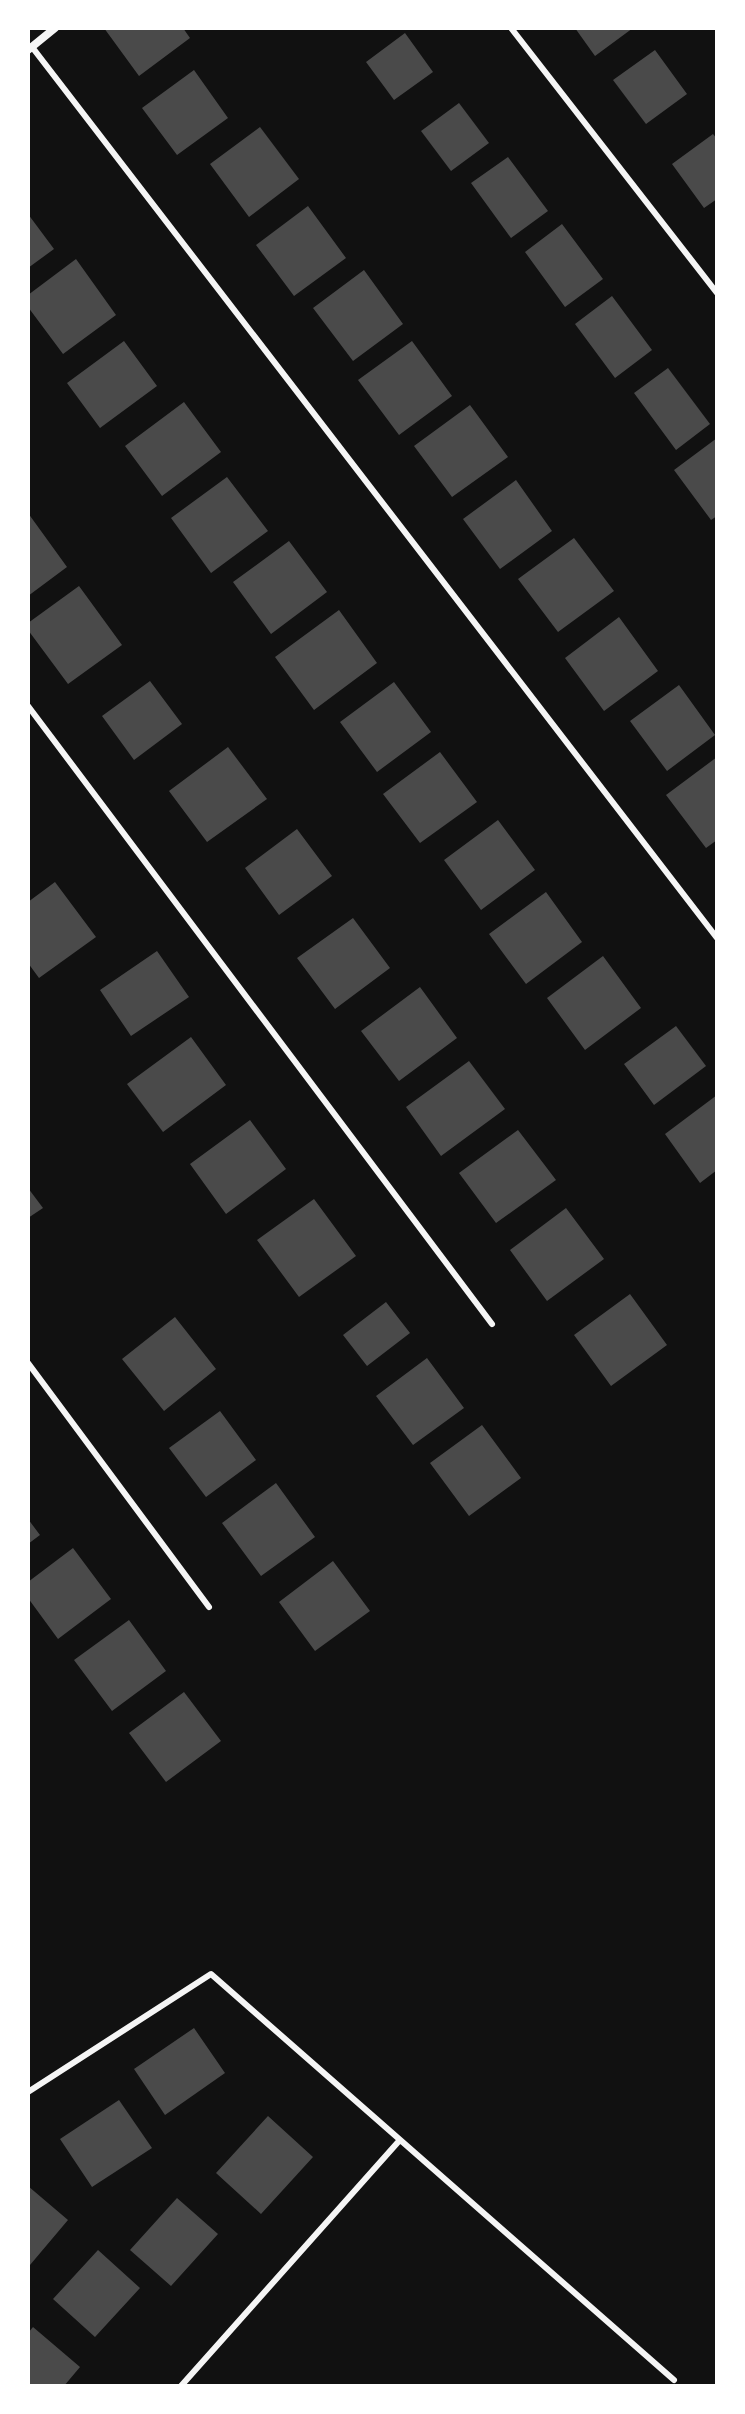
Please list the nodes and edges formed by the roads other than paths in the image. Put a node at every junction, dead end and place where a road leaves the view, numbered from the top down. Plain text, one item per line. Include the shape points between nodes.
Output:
1 (55, 28) edge
2 (511, 28) edge
3 (30, 48) edge
4 (717, 293) edge
5 (28, 706) edge
6 (717, 938) edge
7 (492, 1324) dead end
8 (28, 1363) edge
9 (209, 1607) dead end
10 (28, 2092) edge
11 (399, 2141) junction
12 (674, 2380) dead end
13 (181, 2386) edge

1 - 3 street
2 - 4 lane
3 - 6 lane
5 - 7 lane
8 - 9 lane
10 - 11 lane via 211,1974
11 - 12 lane
11 - 13 lane

